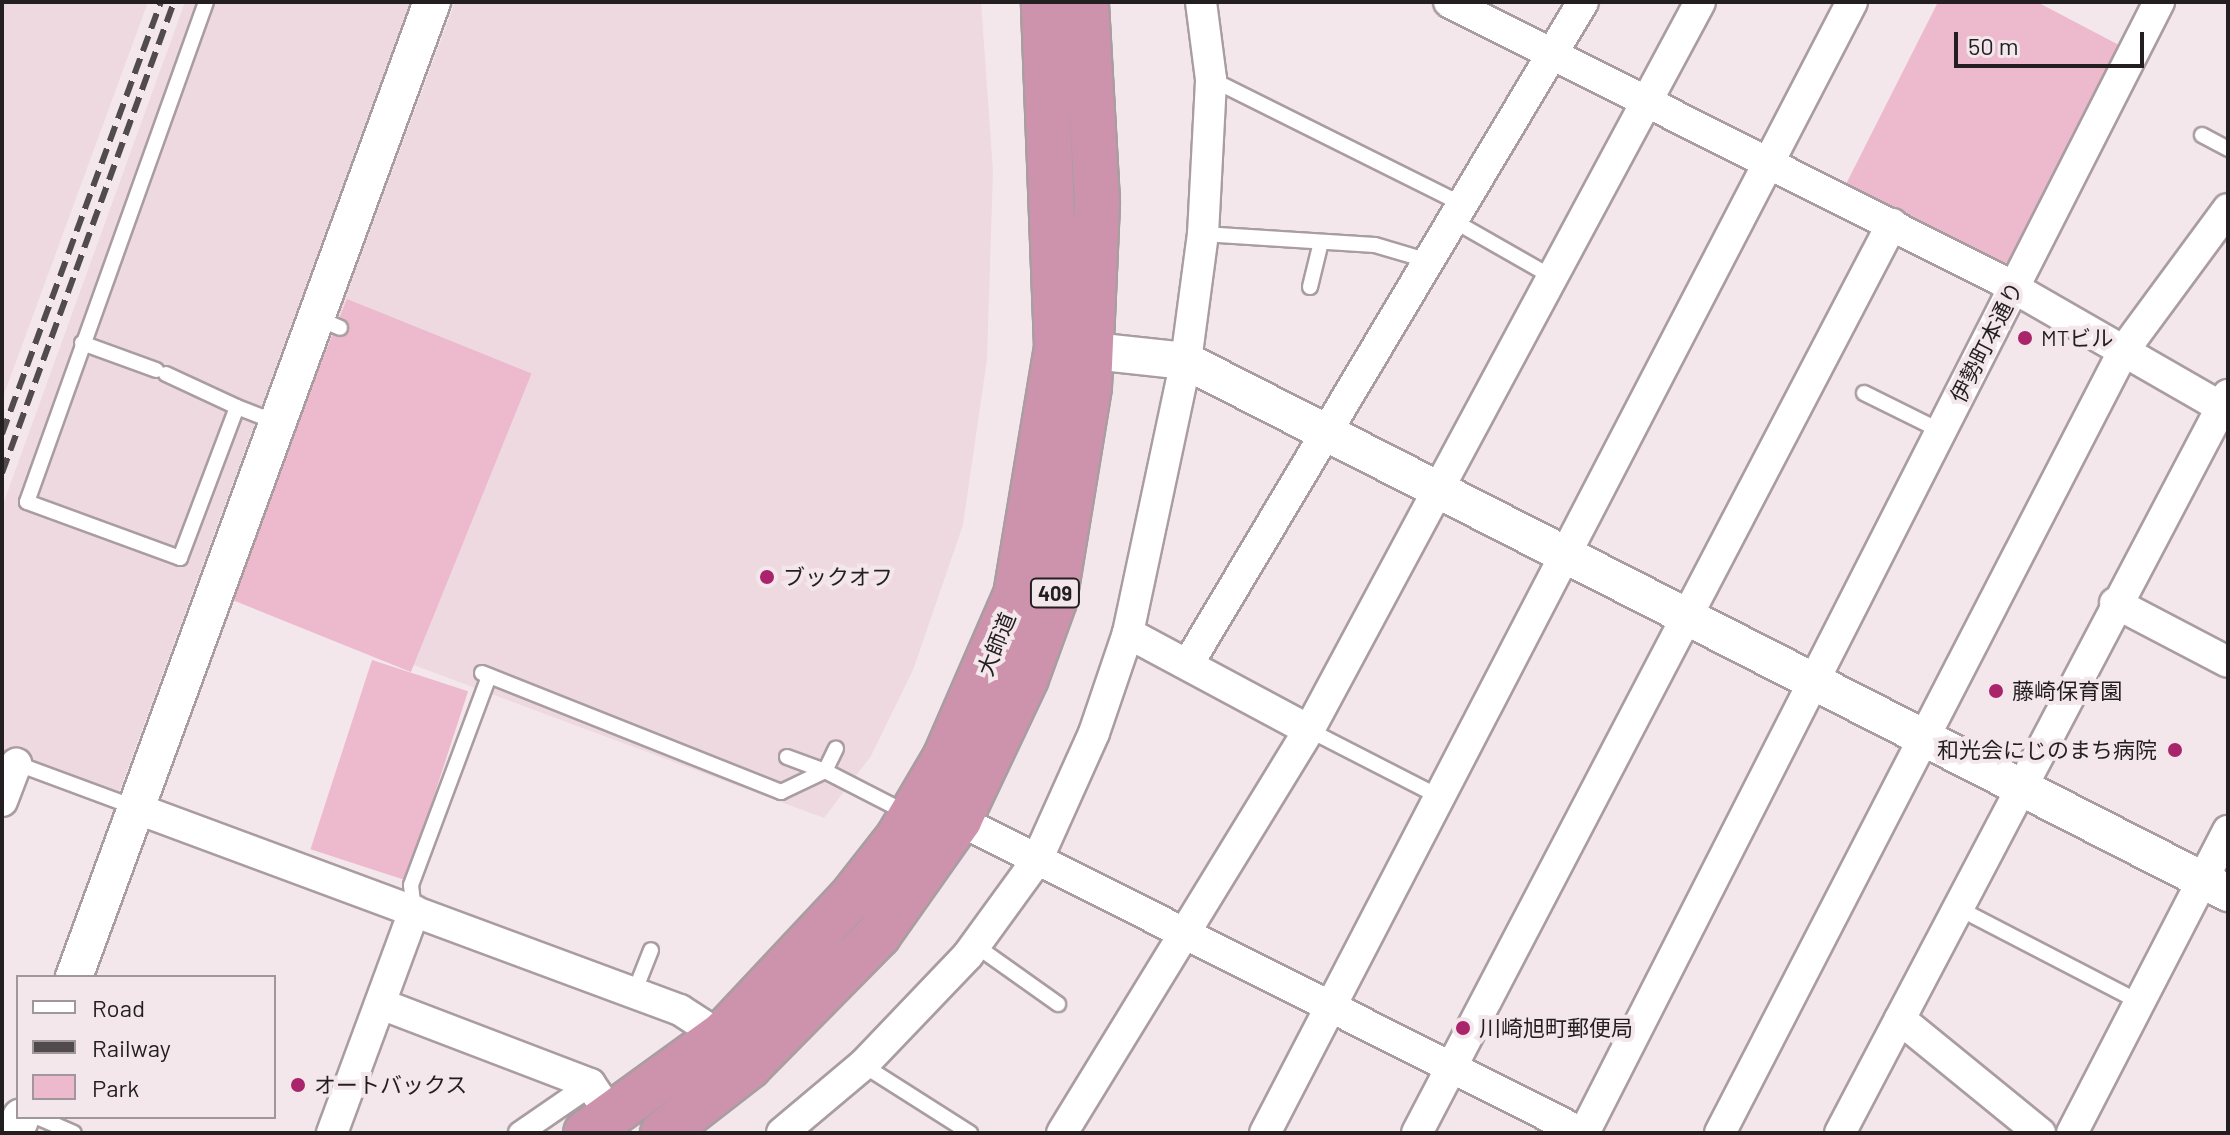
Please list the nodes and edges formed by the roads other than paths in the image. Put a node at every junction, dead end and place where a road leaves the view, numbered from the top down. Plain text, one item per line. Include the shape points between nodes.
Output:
1 (206, 2) edge
2 (432, 2) edge
3 (1044, 2) edge
4 (1086, 2) edge
5 (1201, 2) edge
6 (1449, 2) edge
7 (1583, 2) edge
8 (1700, 2) edge
9 (1852, 2) edge
10 (2150, 5) edge
11 (1555, 55) junction
12 (1211, 79) junction
13 (1648, 101) junction
14 (2202, 135) dead end
15 (2228, 149) edge
16 (1770, 162) junction
17 (2228, 209) edge
18 (1459, 213) junction
19 (1892, 224) junction
20 (1203, 234) junction
21 (1321, 242) junction
22 (1429, 261) junction
23 (1554, 278) junction
24 (1310, 287) dead end
25 (2013, 287) junction
26 (82, 343) junction
27 (1075, 349) junction
28 (2124, 350) junction
29 (1186, 361) junction
30 (1864, 393) dead end
31 (2225, 404) edge
32 (237, 407) junction
33 (278, 423) junction
34 (1941, 431) junction
35 (1325, 432) junction
36 (1441, 492) junction
37 (1566, 556) junction
38 (2115, 603) junction
39 (1685, 617) junction
40 (1128, 633) junction
41 (2228, 662) edge
42 (1188, 664) junction
43 (1814, 682) junction
44 (1309, 730) junction
45 (1924, 738) junction
46 (836, 748) dead end
47 (787, 757) dead end
48 (9, 761) edge
49 (825, 771) junction
50 (2019, 785) junction
51 (1440, 797) junction
52 (2, 801) edge
53 (138, 809) junction
54 (911, 815) junction
55 (959, 820) junction
56 (2228, 831) edge
57 (1037, 860) junction
58 (2216, 886) edge
59 (1958, 908) junction
60 (414, 911) junction
61 (1188, 937) junction
62 (975, 945) junction
63 (651, 950) dead end
64 (75, 975) edge
65 (634, 993) junction
66 (2141, 1003) junction
67 (381, 1004) junction
68 (1058, 1004) dead end
69 (1330, 1009) junction
70 (1900, 1019) junction
71 (736, 1050) junction
72 (863, 1065) junction
73 (1450, 1068) junction
74 (594, 1113) edge
75 (42, 1119) edge
76 (74, 1133) edge
77 (332, 1133) edge
78 (520, 1133) edge
79 (663, 1133) edge
80 (782, 1133) edge
81 (970, 1133) edge
82 (1062, 1133) edge
83 (1265, 1133) edge
84 (1417, 1133) edge
85 (1583, 1133) edge
86 (1720, 1133) edge
87 (1840, 1133) edge
88 (2040, 1133) edge
89 (2072, 1133) edge

1 - 26 lane
2 - 33 street via 328,323
3 - 27 highway, 大師道 / 409
4 - 27 highway, 大師道 / 409 via 1097,201
5 - 12 street
6 - 11 street
7 - 11 street
8 - 13 street
9 - 16 street
10 - 25 street, 伊勢町本通り
11 - 13 street
11 - 18 street
12 - 18 lane
12 - 20 street
13 - 16 street
13 - 23 street
14 - 15 lane
16 - 19 street
16 - 37 street
17 - 28 street
18 - 22 street
18 - 23 lane
19 - 25 street
19 - 39 street
20 - 21 lane
20 - 29 street
21 - 22 lane via 1375,245
21 - 24 lane
22 - 35 street
23 - 36 street
25 - 28 street
25 - 34 street, 伊勢町本通り
26 - 32 lane
26 - 32 lane via 27,502 180,558
27 - 29 street
27 - 54 highway, 大師道 / 409 via 1016,595 945,758
27 - 55 highway, 大師道 / 409 via 1082,465 1054,601 1002,734
28 - 31 street
28 - 45 street
29 - 35 street
29 - 40 street
30 - 34 lane
31 - 38 street
32 - 33 lane
33 - 53 street
34 - 43 street, 伊勢町本通り
35 - 36 street
35 - 42 street
36 - 37 street
36 - 44 street
37 - 39 street
37 - 51 street
38 - 41 street
38 - 50 street
39 - 43 street
39 - 73 street
40 - 42 street
40 - 57 street
42 - 44 street
43 - 45 street
43 - 85 street, 伊勢町本通り
44 - 51 lane
44 - 61 street
45 - 50 street
45 - 86 street
46 - 49 lane
47 - 49 lane
48 - 52 street
48 - 53 lane
49 - 54 lane
49 - 60 lane via 781,792 486,674 411,885
50 - 58 street
50 - 59 street
51 - 69 street
53 - 60 street
53 - 64 street
54 - 71 highway, 大師道 / 409 via 782,978
55 - 57 street
55 - 71 highway, 大師道 / 409 via 878,935
56 - 58 street
57 - 61 street
57 - 62 street
58 - 66 street
59 - 66 lane
59 - 70 street
60 - 65 street
60 - 67 street
61 - 69 street
61 - 82 street
62 - 68 lane
62 - 72 street via 936,996
63 - 65 lane
65 - 71 street
66 - 89 street
67 - 74 street via 590,1084
67 - 77 street
69 - 73 street
69 - 83 street
70 - 87 street
70 - 88 street
71 - 74 highway, 大師道 / 409
71 - 79 highway, 大師道 / 409
72 - 80 street
72 - 81 lane
73 - 84 street
73 - 85 street
74 - 78 street
75 - 76 lane

